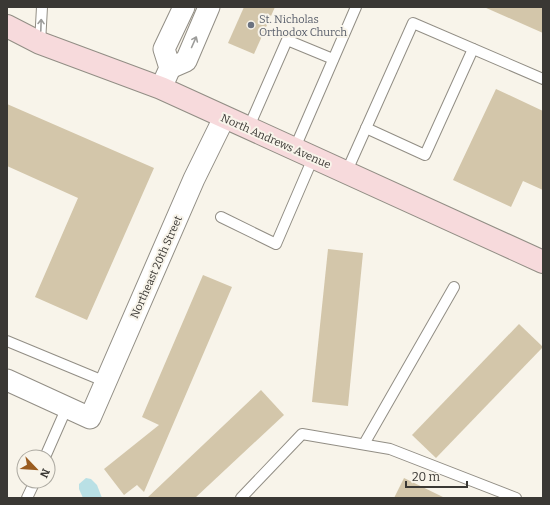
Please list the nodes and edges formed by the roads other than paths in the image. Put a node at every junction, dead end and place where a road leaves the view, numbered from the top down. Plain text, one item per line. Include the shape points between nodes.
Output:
1 (42, 7) edge
2 (184, 7) edge
3 (209, 7) edge
4 (356, 7) edge
5 (7, 26) edge
6 (40, 43) junction
7 (473, 49) junction
8 (333, 59) junction
9 (170, 68) junction
10 (543, 79) edge
11 (161, 88) junction
12 (224, 118) junction
13 (366, 128) junction
14 (248, 129) junction
15 (304, 154) junction
16 (346, 173) junction
17 (221, 217) dead end
18 (543, 262) edge
19 (454, 287) dead end
20 (7, 341) edge
21 (7, 380) edge
22 (106, 382) junction
23 (67, 407) junction
24 (364, 444) junction
25 (49, 449) edge
26 (241, 498) edge
27 (516, 498) edge

6 -> 1 lane
2 - 9 street via 164,49
9 -> 3 street via 186,61
4 - 8 lane
5 - 6 main road, North Andrews Avenue
6 - 11 main road, North Andrews Avenue
7 - 10 lane
7 - 13 lane via 413,23
7 - 13 lane via 425,155
8 - 14 lane via 287,40
8 - 15 lane
9 - 11 street
11 - 12 main road, North Andrews Avenue
12 - 14 main road, North Andrews Avenue
12 - 22 street, Northeast 20th Street via 194,179
13 - 16 lane
14 - 15 main road, North Andrews Avenue
15 - 16 main road, North Andrews Avenue
15 - 17 lane via 276,244
16 - 18 main road, North Andrews Avenue
19 - 24 lane
20 - 22 lane
21 - 23 street
22 - 23 street, Northeast 20th Street via 90,418
23 - 25 lane
24 - 26 lane via 302,434
24 - 27 lane via 390,449

